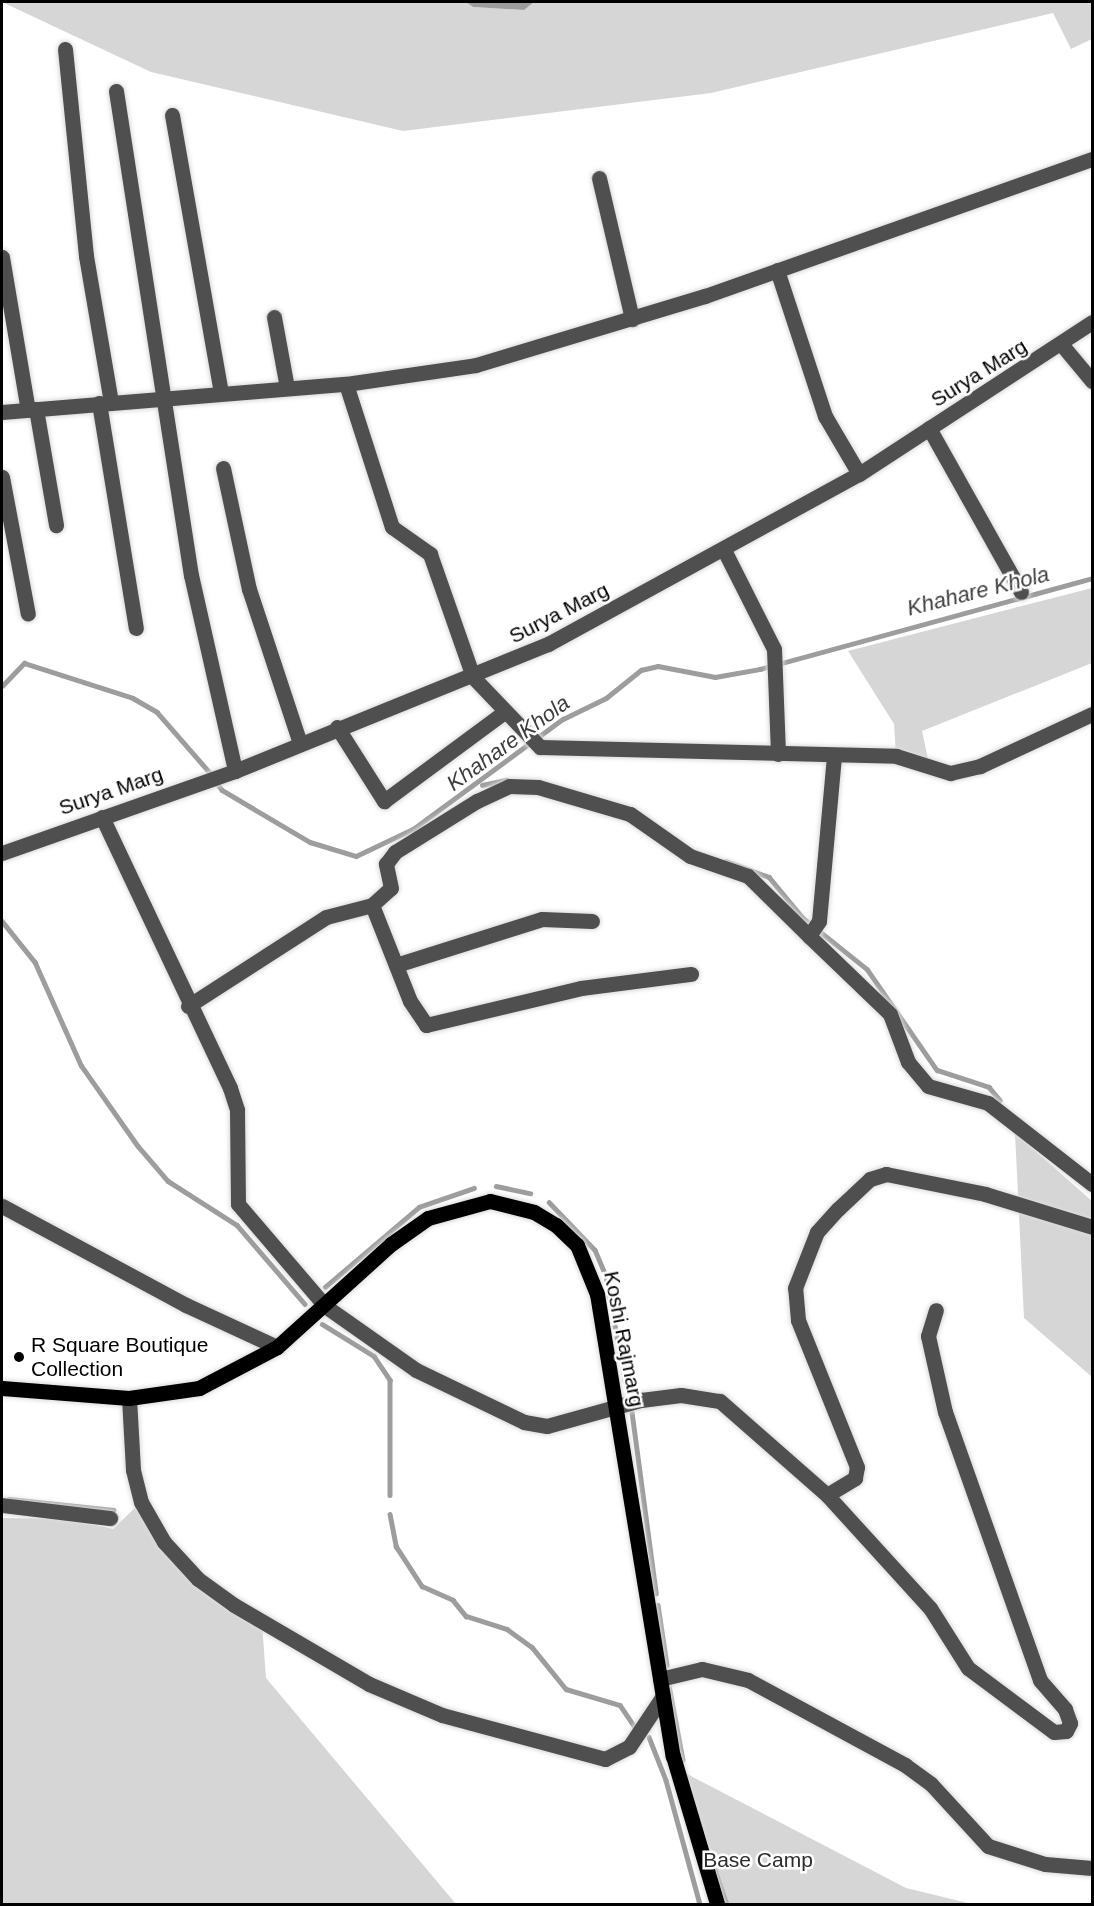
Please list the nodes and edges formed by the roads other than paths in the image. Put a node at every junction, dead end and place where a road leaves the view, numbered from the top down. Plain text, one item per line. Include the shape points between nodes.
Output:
1 (65, 50) dead end
2 (116, 91) dead end
3 (172, 115) dead end
4 (1092, 159) edge
5 (599, 178) dead end
6 (2, 257) edge
7 (777, 270) junction
8 (274, 317) dead end
9 (632, 319) junction
10 (1092, 322) edge
11 (1062, 345) junction
12 (1092, 381) edge
13 (346, 384) junction
14 (287, 388) junction
15 (221, 393) junction
16 (163, 397) junction
17 (105, 403) junction
18 (32, 409) junction
19 (2, 412) edge
20 (929, 428) junction
21 (223, 468) dead end
22 (859, 474) junction
23 (2, 477) edge
24 (56, 525) dead end
25 (724, 550) junction
26 (1022, 592) dead end
27 (28, 614) dead end
28 (136, 628) dead end
29 (473, 677) junction
30 (503, 713) junction
31 (1092, 714) edge
32 (337, 728) junction
33 (300, 743) junction
34 (778, 754) junction
35 (834, 756) junction
36 (230, 772) junction
37 (102, 817) junction
38 (2, 853) edge
39 (372, 905) junction
40 (592, 921) dead end
41 (814, 930) junction
42 (396, 965) junction
43 (691, 974) dead end
44 (188, 1006) junction
45 (1092, 1184) edge
46 (2, 1206) edge
47 (1092, 1227) edge
48 (325, 1306) junction
49 (936, 1310) dead end
50 (277, 1347) junction
51 (2, 1388) edge
52 (129, 1398) junction
53 (616, 1406) junction
54 (827, 1495) junction
55 (2, 1505) edge
56 (110, 1518) dead end
57 (660, 1679) junction
58 (663, 1696) junction
59 (1092, 1868) edge
60 (717, 1905) edge

1 - 17 street
2 - 16 street
3 - 15 street
4 - 7 street
5 - 9 street
6 - 18 street
7 - 9 street
7 - 22 street via 825,416
8 - 14 street
9 - 13 street via 476,365
10 - 11 street, Surya Marg
11 - 12 street
11 - 20 street, Surya Marg
13 - 14 street
13 - 29 street via 392,527 430,554
14 - 15 street
15 - 16 street
16 - 17 street
16 - 36 street via 191,575
17 - 18 street
17 - 28 street
18 - 19 street
18 - 24 street
20 - 22 street, Surya Marg
20 - 26 street
21 - 33 street via 249,589
22 - 25 street, Surya Marg
23 - 27 street
25 - 29 street, Surya Marg via 548,644
25 - 34 street via 774,649 779,669
29 - 30 street
29 - 32 street, Surya Marg
30 - 32 street via 384,801
30 - 34 street via 540,747
31 - 35 street via 980,766 950,773 896,756
32 - 33 street, Surya Marg
33 - 36 street, Surya Marg
34 - 35 street
35 - 41 street
36 - 37 street, Surya Marg
37 - 38 street, Surya Marg
37 - 44 street
39 - 41 street via 391,888 386,864 395,852 477,801 509,786 538,787 630,814 690,856 748,876
39 - 42 street
39 - 44 street via 326,917
40 - 42 street via 542,919
41 - 45 street via 890,1014 908,1062 928,1086 998,1108
42 - 43 street via 426,1024 581,988
44 - 48 street via 237,1110 238,1204
46 - 50 street via 186,1305
47 - 54 street via 985,1194 886,1174 870,1179 838,1209 817,1232 795,1288 798,1320 857,1467 855,1478
48 - 50 main road, Koshi Rajmarg
48 - 53 street via 416,1370 524,1422 547,1426
48 - 53 main road, Koshi Rajmarg via 391,1244 429,1218 472,1203 513,1205 556,1225 577,1245 591,1270
49 - 54 street via 928,1336 945,1412 1040,1680 1065,1709 1070,1723 1066,1731 1054,1732 968,1668 930,1608
50 - 52 main road, Koshi Rajmarg via 199,1388
51 - 52 main road, Koshi Rajmarg
52 - 58 street via 141,1502 165,1542 198,1579 234,1605 369,1684 442,1715 605,1759 629,1747
53 - 54 street via 681,1395 720,1401
53 - 57 main road, Koshi Rajmarg
55 - 56 street
57 - 58 main road, Koshi Rajmarg
57 - 59 street via 702,1669 748,1680 905,1765 931,1784 988,1846 1045,1864
58 - 60 main road, Koshi Rajmarg via 687,1815

